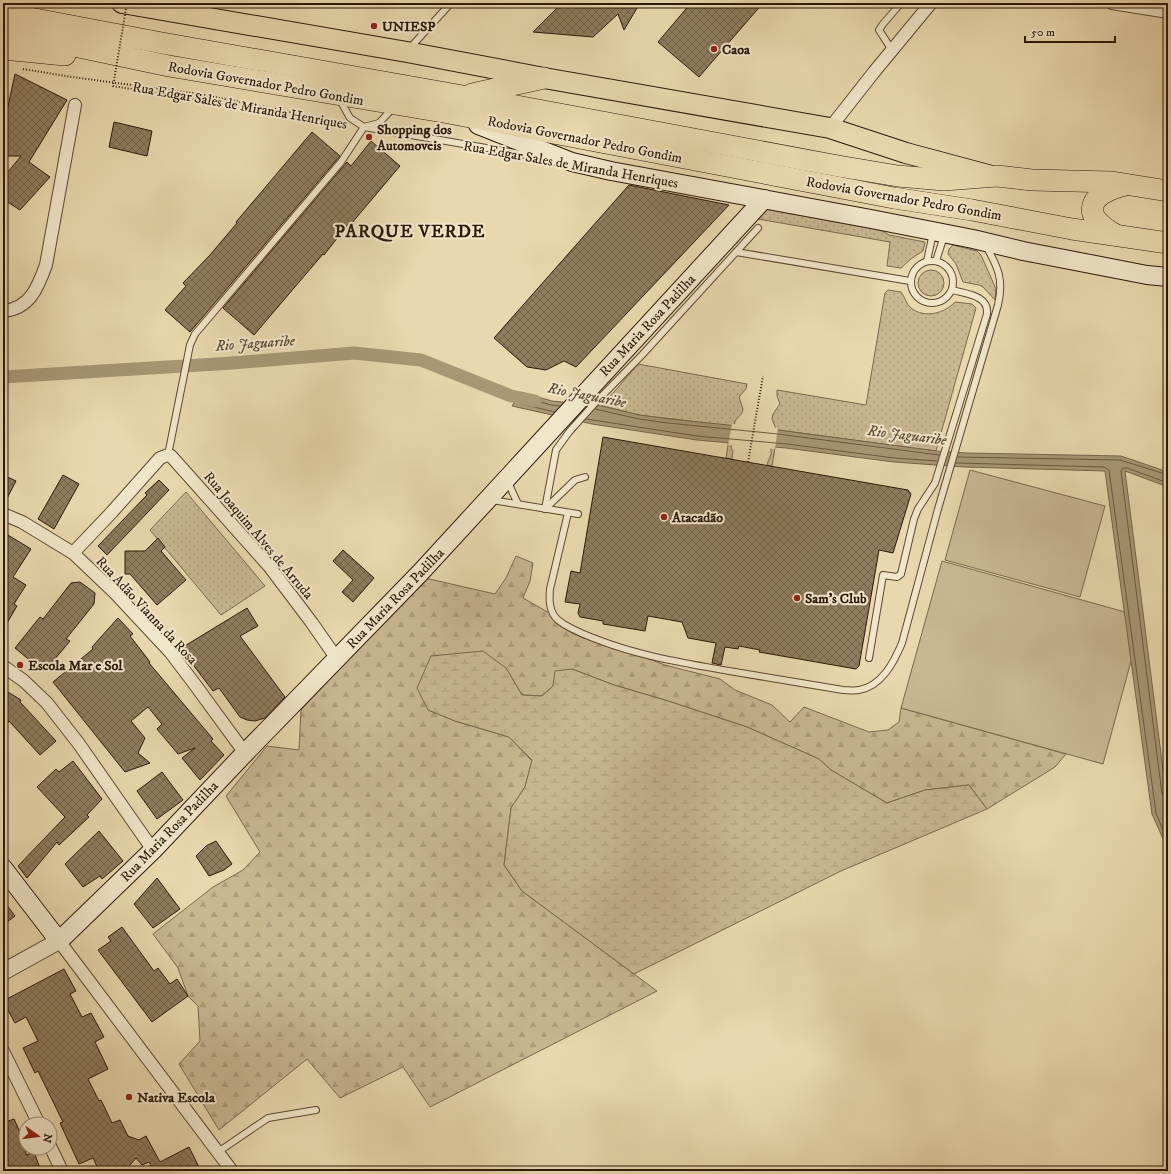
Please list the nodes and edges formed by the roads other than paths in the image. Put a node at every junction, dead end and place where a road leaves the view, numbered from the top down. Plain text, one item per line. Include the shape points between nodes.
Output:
1 (122, 3) edge
2 (451, 3) edge
3 (901, 3) edge
4 (931, 3) edge
5 (1112, 3) edge
6 (1168, 12) edge
7 (3, 13) edge
8 (3, 31) edge
9 (3, 49) edge
10 (892, 50) junction
11 (407, 52) junction
12 (168, 66) junction
13 (544, 78) junction
14 (338, 95) junction
15 (463, 96) junction
16 (396, 104) junction
17 (75, 105) dead end
18 (449, 113) junction
19 (364, 127) junction
20 (830, 128) junction
21 (572, 162) junction
22 (997, 176) junction
23 (1032, 180) junction
24 (1168, 182) edge
25 (1127, 185) junction
26 (1168, 191) edge
27 (764, 199) junction
28 (758, 228) dead end
29 (939, 232) junction
30 (1118, 236) junction
31 (990, 243) junction
32 (1168, 243) edge
33 (736, 252) junction
34 (927, 261) junction
35 (936, 261) junction
36 (1168, 277) edge
37 (910, 281) junction
38 (952, 290) junction
39 (3, 310) edge
40 (587, 401) junction
41 (564, 426) junction
42 (168, 455) junction
43 (584, 478) dead end
44 (507, 479) junction
45 (488, 499) junction
46 (518, 504) junction
47 (545, 509) junction
48 (568, 513) junction
49 (3, 514) edge
50 (578, 514) dead end
51 (73, 553) junction
52 (869, 658) dead end
53 (337, 659) junction
54 (3, 666) edge
55 (245, 753) junction
56 (153, 850) junction
57 (3, 868) edge
58 (59, 941) junction
59 (3, 972) edge
60 (3, 1051) edge
61 (316, 1110) dead end
62 (35, 1116) edge
63 (218, 1152) junction
64 (54, 1156) edge
65 (60, 1170) edge
66 (232, 1171) edge

1 - 11 main road
2 - 11 lane
3 - 10 lane via 879,30
4 - 10 street
5 - 6 street
7 - 15 highway, Rodovia Governador Pedro Gondim
8 - 12 highway, Rodovia Governador Pedro Gondim
9 - 12 highway
10 - 20 street
11 - 13 main road
12 - 14 highway, Rodovia Governador Pedro Gondim
13 - 15 highway
13 - 20 main road
14 - 16 highway, Rodovia Governador Pedro Gondim
14 - 19 lane via 350,118
15 - 22 highway, Rodovia Governador Pedro Gondim via 890,174 944,180
16 - 18 highway, Rodovia Governador Pedro Gondim
16 - 19 lane via 379,123
17 - 39 street via 46,265 30,298 20,306
18 - 21 main road
18 - 30 highway, Rodovia Governador Pedro Gondim via 894,198
19 - 21 lane, Rua Edgar Sales de Miranda Henriques
19 - 42 lane via 341,162 200,326 190,345
20 - 22 main road via 906,153
21 - 27 main road, Rua Edgar Sales de Miranda Henriques
22 - 23 highway, Rodovia Governador Pedro Gondim
23 - 24 street via 1068,171
23 - 25 highway, Rodovia Governador Pedro Gondim via 1112,182
25 - 26 highway, Rodovia Governador Pedro Gondim
25 - 30 highway via 1103,193 1097,197 1092,208 1097,222
27 - 29 main road, Rua Edgar Sales de Miranda Henriques
27 - 40 main road, Rua Maria Rosa Padilha
28 - 33 lane
29 - 31 main road, Rua Edgar Sales de Miranda Henriques
29 - 34 lane
29 - 35 lane
30 - 32 highway, Rodovia Governador Pedro Gondim
31 - 36 main road, Rua Edgar Sales de Miranda Henriques
31 - 48 lane via 1001,282 1001,292 904,636 895,660 874,684 860,690 843,690 699,666 613,645 568,627 558,619 548,600
33 - 37 lane
33 - 40 lane via 642,355
34 - 35 lane
34 - 37 lane via 915,269
35 - 38 lane via 951,272
37 - 38 lane via 916,297 932,304 947,298
38 - 52 lane via 981,299 987,310 933,487 916,514 901,574 883,575
40 - 41 main road, Rua Maria Rosa Padilha
41 - 44 main road, Rua Maria Rosa Padilha
41 - 47 lane via 556,450
42 - 51 street via 160,458
42 - 53 street, Rua Joaquim Alves de Arruda via 174,458 269,566
43 - 47 lane via 575,480
44 - 45 main road, Rua Maria Rosa Padilha
44 - 46 lane
45 - 46 lane
45 - 53 main road, Rua Maria Rosa Padilha
46 - 47 lane
47 - 48 lane
48 - 50 lane
49 - 51 street, Rua Adão Vianna da Rosa via 22,522
51 - 55 street, Rua Adão Vianna da Rosa via 115,593 171,654
53 - 55 main road, Rua Maria Rosa Padilha
54 - 56 street via 24,681 47,703
55 - 56 main road, Rua Maria Rosa Padilha
56 - 58 main road, Rua Maria Rosa Padilha
57 - 58 main road
58 - 59 street, Rua Maria Rosa Padilha
58 - 63 street
60 - 62 street
61 - 63 lane via 268,1118
63 - 66 street
64 - 65 street

